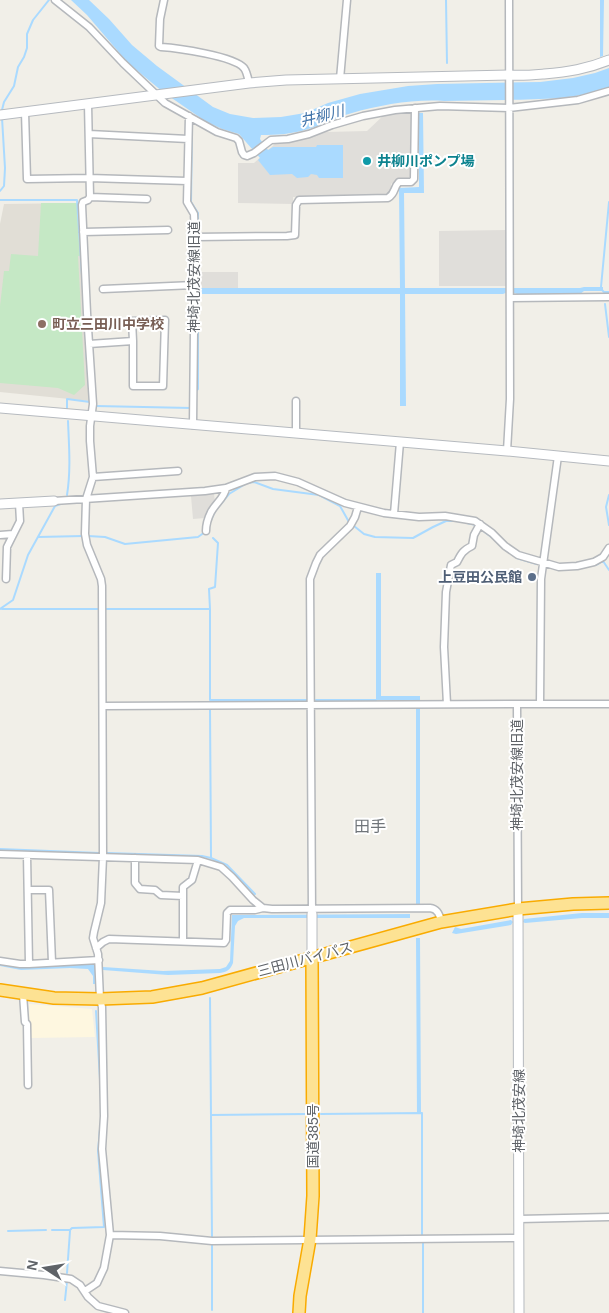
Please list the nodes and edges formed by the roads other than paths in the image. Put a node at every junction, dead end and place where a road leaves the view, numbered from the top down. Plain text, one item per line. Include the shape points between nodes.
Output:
1 (55, 0) edge
2 (164, 0) edge
3 (347, 0) edge
4 (509, 0) edge
5 (609, 60) edge
6 (509, 78) junction
7 (340, 79) junction
8 (249, 83) junction
9 (609, 91) edge
10 (160, 95) junction
11 (88, 104) junction
12 (509, 105) junction
13 (415, 108) junction
14 (25, 112) junction
15 (3, 115) edge
16 (189, 116) junction
17 (89, 134) junction
18 (188, 139) junction
19 (89, 178) junction
20 (187, 181) junction
21 (90, 196) junction
22 (147, 198) dead end
23 (168, 230) dead end
24 (83, 232) junction
25 (195, 237) junction
26 (194, 285) junction
27 (103, 289) dead end
28 (510, 293) junction
29 (609, 297) edge
30 (133, 341) junction
31 (89, 344) junction
32 (296, 401) dead end
33 (0, 408) edge
34 (92, 416) junction
35 (193, 425) junction
36 (296, 433) junction
37 (400, 442) junction
38 (507, 451) junction
39 (558, 456) junction
40 (609, 461) edge
41 (178, 472) dead end
42 (94, 477) junction
43 (226, 488) junction
44 (86, 499) junction
45 (54, 501) joint
46 (20, 502) junction
47 (0, 504) edge
48 (358, 507) junction
49 (394, 514) junction
50 (478, 526) junction
51 (206, 531) dead end
52 (0, 534) edge
53 (13, 534) junction
54 (609, 548) edge
55 (543, 566) junction
56 (6, 579) dead end
57 (447, 704) junction
58 (517, 704) junction
59 (540, 704) junction
60 (609, 704) edge
61 (311, 705) junction
62 (103, 706) junction
63 (0, 854) edge
64 (27, 855) junction
65 (103, 857) junction
66 (135, 858) junction
67 (198, 860) junction
68 (28, 890) junction
69 (183, 896) junction
70 (609, 903) edge
71 (263, 908) junction
72 (518, 909) junction
73 (312, 914) junction
74 (441, 922) junction
75 (182, 941) junction
76 (96, 948) junction
77 (312, 957) junction
78 (0, 960) edge
79 (99, 960) junction
80 (52, 962) junction
81 (29, 964) junction
82 (0, 990) edge
83 (24, 994) junction
84 (100, 999) junction
85 (28, 1085) dead end
86 (609, 1217) edge
87 (519, 1220) junction
88 (110, 1235) junction
89 (519, 1238) junction
90 (310, 1239) junction
91 (0, 1271) edge
92 (85, 1291) junction
93 (125, 1313) edge
94 (299, 1313) edge
95 (519, 1313) edge

1 - 10 street via 89,26 123,63
2 - 8 street via 160,47 230,60 245,70
3 - 7 street
4 - 6 street
5 - 6 street via 570,72
6 - 7 street
6 - 12 street
7 - 8 street
8 - 10 street
9 - 12 street via 553,104
10 - 11 street
10 - 16 street
11 - 14 street
11 - 17 street
12 - 13 street
12 - 28 street
13 - 16 street via 363,116 309,134 271,140 250,155 244,155 236,138 217,132
13 - 25 street via 414,179 399,182 388,198 299,200 295,235
14 - 15 street
14 - 19 street via 26,179
16 - 18 street, 神埼北茂安線旧道
17 - 18 street
17 - 19 street
18 - 20 street, 神埼北茂安線旧道
19 - 20 street
19 - 21 street
20 - 25 street, 神埼北茂安線旧道 via 187,202 194,214
21 - 22 street
21 - 24 street via 82,205
23 - 24 street
24 - 31 street
25 - 26 street, 神埼北茂安線旧道
26 - 27 street
26 - 35 street, 神埼北茂安線旧道
28 - 29 street
28 - 38 street
30 - 30 street via 132,321 165,320 163,386 133,386
30 - 31 street
31 - 34 street
32 - 36 street
33 - 34 street
34 - 35 street
34 - 42 street via 90,441
35 - 36 street
36 - 37 street
37 - 38 street
37 - 49 street
38 - 39 street
39 - 40 street
39 - 55 street
41 - 42 street
42 - 44 street
43 - 44 street
43 - 48 street via 255,477 275,476
43 - 51 street via 208,519
44 - 45 street
44 - 62 street via 85,536 102,586
45 - 46 street
46 - 47 street
46 - 53 street via 20,521
48 - 49 street
48 - 61 street via 351,524 320,556 310,579
49 - 50 street via 454,517 467,519
50 - 55 street via 492,533 518,555
50 - 57 street via 472,546 451,565 446,592
52 - 53 street
53 - 56 street via 7,547
54 - 55 street via 594,562 577,566
55 - 59 street
57 - 58 street
57 - 61 street
58 - 59 street, 神埼北茂安線旧道
58 - 72 street, 神埼北茂安線旧道
59 - 60 street, 神埼北茂安線旧道
61 - 62 street
61 - 73 street
62 - 65 street
63 - 64 street
64 - 65 street
64 - 68 street
65 - 66 street
65 - 76 street via 102,903 94,932
66 - 67 street
66 - 69 street via 134,883 140,889 155,890 161,896
67 - 69 street via 192,880 184,886
67 - 71 street via 221,867
68 - 80 street via 49,890
68 - 81 street
69 - 75 street
70 - 72 highway, 三田川バイパス
71 - 73 street
71 - 75 street via 230,910 224,943
72 - 74 highway, 三田川バイパス
72 - 87 street, 神埼北茂安線
73 - 74 street via 430,908 436,910
73 - 77 street
74 - 77 highway, 三田川バイパス
75 - 76 street via 109,939
76 - 79 street
77 - 84 highway, 三田川バイパス via 202,988 152,997
77 - 90 highway, 国道385号 via 313,1196
78 - 81 street
79 - 80 street
79 - 84 street
80 - 81 street
82 - 83 highway, 三田川バイパス
83 - 84 highway, 三田川バイパス
83 - 85 street
84 - 88 street via 104,1106 102,1149
86 - 87 street
87 - 89 street, 神埼北茂安線
88 - 90 street via 212,1241
88 - 92 street via 104,1268 97,1283
89 - 90 street
89 - 95 street, 神埼北茂安線
90 - 94 highway, 国道385号
91 - 92 street via 71,1280
92 - 93 street via 98,1306

